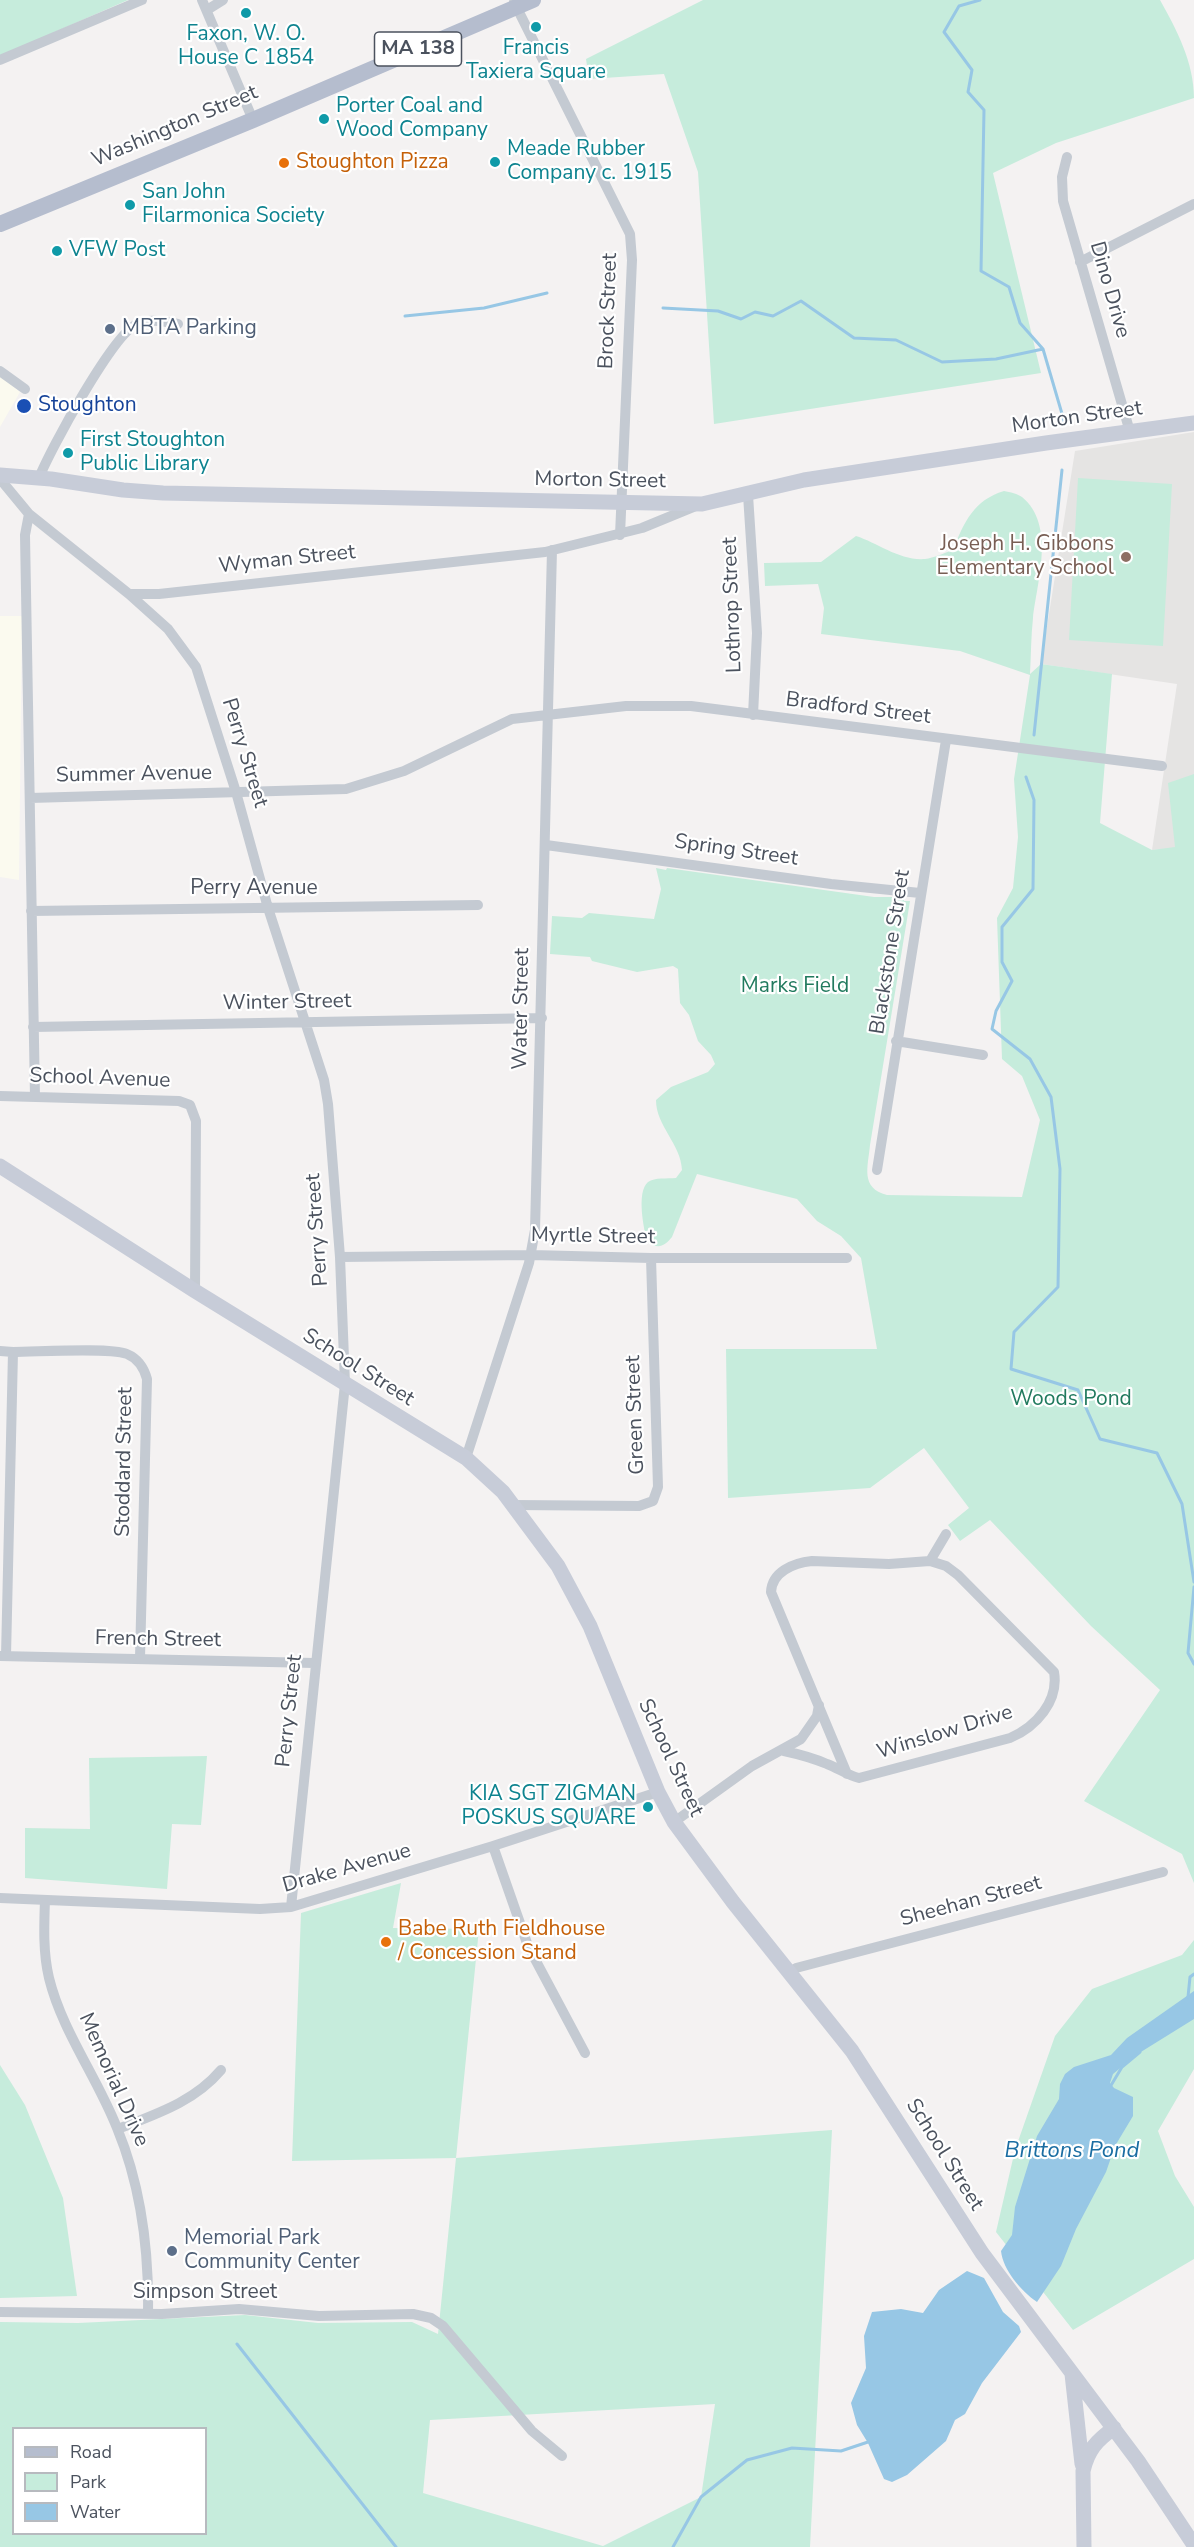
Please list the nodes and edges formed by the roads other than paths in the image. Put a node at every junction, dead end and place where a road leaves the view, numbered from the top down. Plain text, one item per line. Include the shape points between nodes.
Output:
1 (142, 0) edge
2 (223, 0) edge
3 (533, 0) edge
4 (515, 3) edge
5 (204, 5) edge
6 (0, 60) edge
7 (253, 120) junction
8 (1067, 157) dead end
9 (1194, 204) edge
10 (0, 224) edge
11 (1080, 262) junction
12 (178, 324) dead end
13 (0, 371) edge
14 (25, 389) dead end
15 (1194, 423) edge
16 (1130, 432) junction
17 (0, 477) edge
18 (39, 478) junction
19 (748, 495) junction
20 (620, 502) junction
21 (702, 504) junction
22 (29, 514) junction
23 (620, 535) junction
24 (552, 550) junction
25 (129, 594) junction
26 (549, 714) junction
27 (753, 715) junction
28 (946, 740) junction
29 (1162, 766) dead end
30 (236, 792) junction
31 (30, 798) junction
32 (546, 845) junction
33 (921, 893) junction
34 (478, 905) dead end
35 (268, 908) junction
36 (31, 911) junction
37 (542, 1018) junction
38 (304, 1022) junction
39 (33, 1027) junction
40 (896, 1041) junction
41 (983, 1055) dead end
42 (0, 1096) edge
43 (35, 1097) junction
44 (0, 1166) edge
45 (877, 1170) dead end
46 (531, 1255) junction
47 (339, 1257) junction
48 (651, 1258) junction
49 (846, 1258) dead end
50 (195, 1291) junction
51 (0, 1352) edge
52 (13, 1352) junction
53 (345, 1384) junction
54 (466, 1458) junction
55 (513, 1504) junction
56 (946, 1534) dead end
57 (930, 1561) junction
58 (3, 1656) edge
59 (140, 1658) junction
60 (315, 1663) junction
61 (819, 1704) junction
62 (784, 1751) junction
63 (847, 1774) junction
64 (658, 1792) junction
65 (674, 1822) junction
66 (493, 1846) junction
67 (1163, 1872) dead end
68 (0, 1898) edge
69 (45, 1900) junction
70 (291, 1907) junction
71 (790, 1973) junction
72 (585, 2053) dead end
73 (221, 2070) dead end
74 (118, 2129) junction
75 (0, 2312) edge
76 (148, 2313) junction
77 (1072, 2371) junction
78 (1114, 2428) junction
79 (562, 2456) dead end
80 (1083, 2471) junction
81 (1194, 2545) edge
82 (1084, 2547) edge

1 - 6 street
2 - 5 street
3 - 4 main road, Washington Street / MA 138
4 - 7 main road, Washington Street / MA 138
4 - 20 street, Brock Street via 630,234
5 - 7 street
7 - 10 main road, Washington Street / MA 138
8 - 11 street, Dino Drive via 1062,194
9 - 11 street
11 - 16 street, Dino Drive
12 - 18 street via 146,321 123,334 52,449
13 - 14 street
15 - 16 street, Morton Street
16 - 19 street, Morton Street via 804,480
17 - 18 street, Morton Street
17 - 22 street
18 - 20 street, Morton Street via 163,493
19 - 21 street, Morton Street
19 - 27 street, Lothrop Street via 757,633
20 - 21 street, Morton Street
20 - 23 street, Brock Street
21 - 23 street, Wyman Street
22 - 25 street
22 - 31 street via 25,535
23 - 24 street, Wyman Street
24 - 25 street, Wyman Street via 159,594
24 - 26 street, Water Street
25 - 30 street, Perry Street via 168,629 196,667
26 - 27 street, Bradford Street via 660,705
26 - 30 street, Summer Avenue via 504,722 404,771 366,785 331,791
26 - 32 street, Water Street
27 - 28 street, Bradford Street
28 - 29 street, Bradford Street
28 - 33 street, Blackstone Street
30 - 31 street, Summer Avenue
30 - 35 street, Perry Street
31 - 36 street
32 - 33 street, Spring Street
32 - 37 street, Water Street
33 - 40 street, Blackstone Street
34 - 35 street, Perry Avenue
35 - 36 street, Perry Avenue
35 - 38 street, Perry Street
36 - 39 street
37 - 38 street, Winter Street
37 - 46 street, Water Street via 537,1215
38 - 39 street, Winter Street
38 - 47 street, Perry Street via 328,1104
39 - 43 street
40 - 41 street
40 - 45 street, Blackstone Street
42 - 43 street, School Avenue
43 - 50 street, School Avenue via 179,1101 190,1105 196,1121
44 - 50 street, School Street
46 - 47 street, Myrtle Street
46 - 48 street, Myrtle Street
46 - 54 street, Water Street
47 - 53 street, Perry Street
48 - 49 street, Myrtle Street
48 - 55 street, Green Street via 658,1487 653,1501 639,1506
50 - 53 street, School Street
51 - 52 street
52 - 58 street
52 - 59 street, Stoddard Street via 120,1352 138,1361 144,1370 147,1379
53 - 54 street, School Street
53 - 60 street, Perry Street
54 - 55 street, School Street
55 - 64 street, School Street via 575,1596
56 - 57 street
57 - 61 street via 805,1562 777,1574 771,1592
57 - 63 street, Winslow Drive via 958,1575 1051,1666 1055,1690 1040,1718 1010,1738 867,1777
58 - 59 street, French Street
59 - 60 street, French Street
60 - 70 street, Perry Street
61 - 62 street via 810,1728
61 - 63 street
62 - 63 street, Winslow Drive via 813,1758
62 - 65 street via 752,1766
64 - 65 street, School Street
64 - 66 street, Drake Avenue
65 - 71 street, School Street
66 - 70 street, Drake Avenue
66 - 72 street via 528,1946
67 - 71 street, Sheehan Street via 796,1968
68 - 69 street, Drake Avenue
69 - 70 street, Drake Avenue
69 - 74 street, Memorial Drive via 44,1945 52,1990
71 - 77 street, School Street via 852,2051 982,2253
73 - 74 street via 185,2101
74 - 76 street, Memorial Drive via 141,2214
75 - 76 street, Simpson Street
76 - 79 street, Simpson Street via 239,2309 319,2316 413,2314 431,2318 532,2431
77 - 78 street, School Street
77 - 80 street
78 - 80 street via 1092,2446
78 - 81 street, School Street
80 - 82 street

